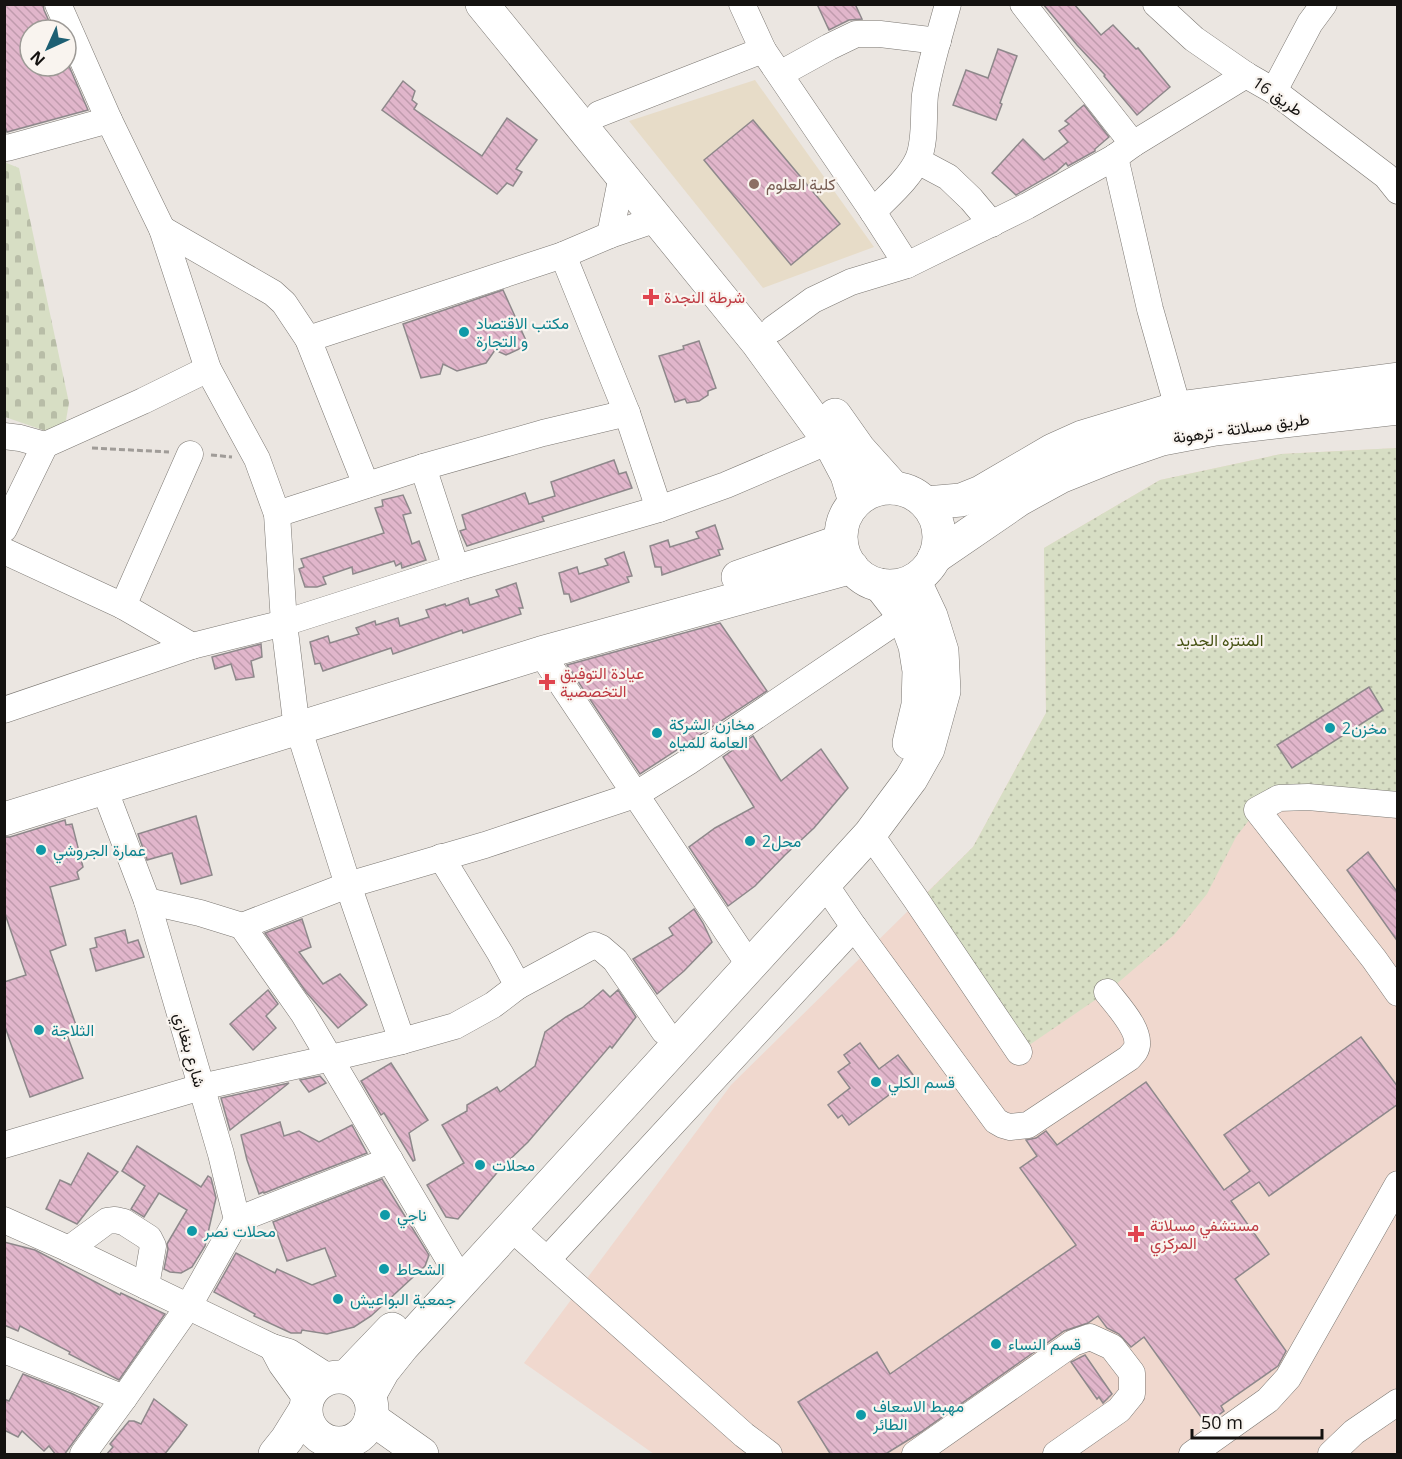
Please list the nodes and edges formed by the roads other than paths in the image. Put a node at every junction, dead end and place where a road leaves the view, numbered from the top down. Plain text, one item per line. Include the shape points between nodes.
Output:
1 (58, 4) edge
2 (482, 4) edge
3 (510, 4) edge
4 (742, 4) edge
5 (948, 4) edge
6 (1023, 4) edge
7 (1156, 4) edge
8 (1324, 4) edge
9 (938, 41) junction
10 (763, 50) junction
11 (780, 74) junction
12 (1246, 75) junction
13 (1274, 91) junction
14 (599, 114) junction
15 (109, 120) junction
16 (4, 147) edge
17 (1124, 150) junction
18 (918, 160) junction
19 (622, 175) junction
20 (1398, 191) edge
21 (873, 212) junction
22 (657, 219) junction
23 (992, 224) junction
24 (162, 229) junction
25 (610, 235) junction
26 (563, 255) junction
27 (907, 265) junction
28 (773, 329) junction
29 (308, 339) junction
30 (208, 369) junction
31 (1398, 379) edge
32 (1178, 408) junction
33 (1398, 408) edge
34 (627, 413) junction
35 (4, 435) edge
36 (829, 441) junction
37 (45, 445) junction
38 (190, 454) road end
39 (423, 467) junction
40 (366, 485) junction
41 (894, 488) junction
42 (855, 502) junction
43 (926, 503) junction
44 (659, 509) junction
45 (277, 514) junction
46 (4, 529) edge
47 (4, 551) edge
48 (846, 554) junction
49 (456, 568) junction
50 (924, 569) junction
51 (880, 585) junction
52 (123, 606) junction
53 (904, 616) junction
54 (284, 623) junction
55 (192, 646) junction
56 (541, 653) junction
57 (4, 710) edge
58 (297, 720) junction
59 (104, 788) junction
60 (635, 795) junction
61 (4, 800) edge
62 (1398, 805) edge
63 (4, 819) edge
64 (870, 834) junction
65 (441, 857) junction
66 (819, 877) junction
67 (348, 885) junction
68 (147, 901) junction
69 (242, 926) junction
70 (854, 927) junction
71 (745, 959) junction
72 (518, 986) junction
73 (1107, 992) dead end
74 (1398, 993) edge
75 (664, 1031) junction
76 (402, 1041) junction
77 (1019, 1052) dead end
78 (331, 1058) junction
79 (201, 1087) junction
80 (4, 1145) edge
81 (390, 1160) junction
82 (1398, 1184) edge
83 (4, 1220) edge
84 (237, 1220) junction
85 (505, 1222) junction
86 (69, 1249) junction
87 (547, 1260) junction
88 (452, 1265) junction
89 (146, 1286) junction
90 (188, 1307) junction
91 (272, 1347) junction
92 (4, 1350) edge
93 (124, 1398) junction
94 (1398, 1402) edge
95 (306, 1405) junction
96 (345, 1415) edge
97 (748, 1445) edge
98 (83, 1455) edge
99 (275, 1455) edge
100 (384, 1455) edge
101 (422, 1455) edge
102 (769, 1455) edge
103 (915, 1455) edge
104 (1056, 1455) edge
105 (1192, 1455) edge
106 (1331, 1455) edge

1 - 15 street
2 - 19 main road
3 - 14 main road
4 - 10 street
5 - 9 street
6 - 17 street
7 - 12 street, طريق 16 via 1194,39
8 - 13 street
9 - 11 street via 856,34
9 - 18 street via 925,94
10 - 11 street
10 - 14 street
11 - 21 street
12 - 13 street, طريق 16
12 - 17 street
13 - 20 street, طريق 16 via 1386,176
14 - 28 main road
15 - 16 street
15 - 24 street
17 - 23 street
17 - 32 street via 1150,309
18 - 21 street
18 - 23 street via 948,177
19 - 22 main road
19 - 25 street
21 - 27 street
22 - 25 street
22 - 36 main road
23 - 27 street
24 - 29 street via 273,293
24 - 30 street
25 - 26 street
26 - 29 street
26 - 34 street
27 - 28 street via 851,282 813,300
28 - 41 main road via 859,449
29 - 40 street
30 - 37 street
30 - 45 street via 257,459
31 - 32 main road, طريق مسلاتة - ترهونة
32 - 43 main road, طريق مسلاتة - ترهونة via 1082,437 961,500
33 - 50 main road, طريق مسلاتة - ترهونة via 1215,429 1162,439 1060,477 1020,499
34 - 39 street
34 - 44 street
35 - 37 street
36 - 42 main road via 848,475
36 - 44 street
37 - 46 street
38 - 52 street
39 - 40 street
39 - 49 street
40 - 45 street
41 - 42 main road via 880,489
41 - 43 main road
42 - 48 main road via 842,527
43 - 50 main road via 936,520 939,539
44 - 49 street
45 - 54 street
47 - 52 street
48 - 51 main road via 860,575
48 - 56 main road
48 - 58 main road via 765,568
49 - 54 street
50 - 51 main road via 897,585
50 - 64 main road via 931,616 942,651 944,691 928,749
51 - 53 main road
52 - 55 street
53 - 60 street
53 - 66 main road via 919,671 911,739 902,761
54 - 55 street
54 - 58 street
55 - 57 street
56 - 58 main road
56 - 60 street
58 - 59 main road
58 - 61 main road
58 - 67 street
59 - 63 main road
59 - 68 street, شارع بنغازي
60 - 65 street
60 - 71 street
62 - 74 street via 1279,798 1257,810
64 - 66 main road
64 - 77 street
65 - 67 street
65 - 72 street
66 - 70 street
66 - 71 main road
67 - 69 street
67 - 76 street
68 - 69 street
68 - 79 street, شارع بنغازي
69 - 78 street
70 - 73 street via 1003,1125 1028,1125 1135,1051 1133,1026
70 - 87 street
71 - 75 main road
71 - 85 main road
72 - 75 street via 594,945 615,960
72 - 76 street via 454,1026
75 - 85 main road
76 - 78 street
78 - 79 street
78 - 81 street
79 - 80 street
79 - 84 street, شارع بنغازي
81 - 84 street
81 - 88 street
82 - 105 street via 1288,1378 1268,1400
83 - 86 street
84 - 90 street
85 - 87 street
85 - 88 main road
85 - 96 main road
86 - 89 street
86 - 89 street via 106,1221 124,1222 149,1238 153,1246
87 - 97 street
88 - 96 main road
89 - 90 street
90 - 91 street
90 - 93 street
91 - 95 street
91 - 96 street via 289,1352
92 - 93 street
93 - 98 street
94 - 106 street via 1354,1432
95 - 96 main road via 313,1389 322,1381
95 - 96 main road via 311,1428 326,1441
95 - 99 main road
96 - 100 main road
96 - 101 main road
97 - 102 street
103 - 104 street via 1073,1344 1090,1337 1112,1347 1132,1373 1132,1394 1119,1410

